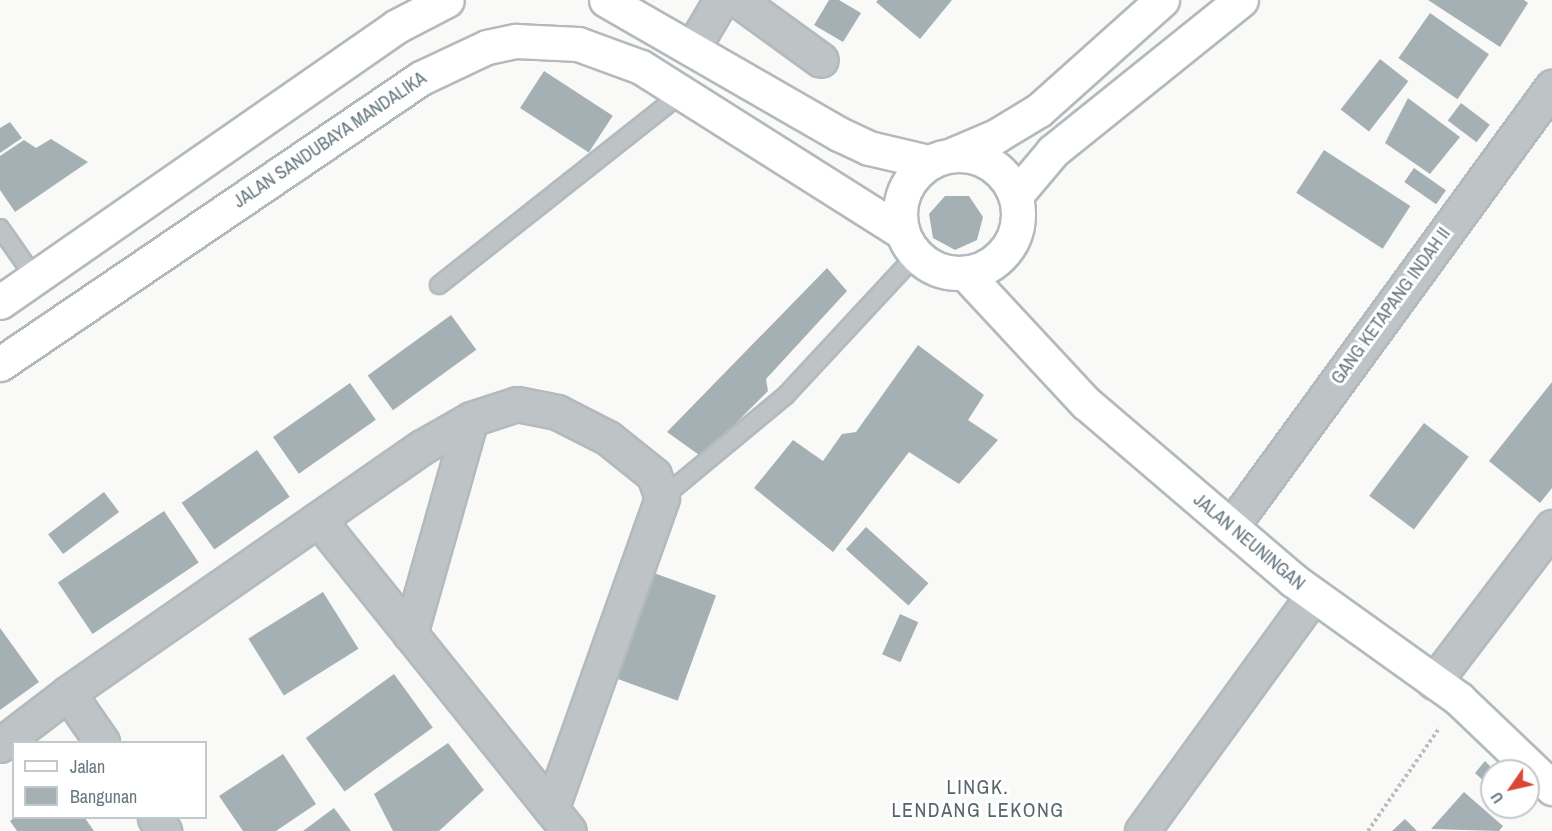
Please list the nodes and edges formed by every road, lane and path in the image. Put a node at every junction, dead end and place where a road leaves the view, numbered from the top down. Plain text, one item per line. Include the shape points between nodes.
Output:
1 (447, 0) edge
2 (606, 0) edge
3 (721, 0) edge
4 (738, 0) edge
5 (1162, 0) edge
6 (1241, 0) edge
7 (692, 49) junction
8 (821, 60) dead end
9 (1552, 87) edge
10 (683, 92) junction
11 (219, 150) junction
12 (941, 158) junction
13 (251, 192) junction
14 (1016, 195) junction
15 (0, 228) edge
16 (909, 244) junction
17 (965, 273) junction
18 (35, 278) junction
19 (439, 285) dead end
20 (0, 302) edge
21 (0, 364) edge
22 (471, 419) junction
23 (662, 498) junction
24 (318, 519) junction
25 (1231, 527) junction
26 (1552, 527) edge
27 (1314, 596) junction
28 (410, 634) junction
29 (1446, 690) junction
30 (68, 693) junction
31 (101, 741) edge
32 (0, 745) edge
33 (1552, 788) edge
34 (560, 820) edge
35 (1142, 831) edge
36 (1368, 831) edge

1 - 11 main road via 397,26
2 - 7 main road
3 - 7 street
4 - 8 street
5 - 12 main road via 1039,110 996,136
6 - 14 main road via 1053,151
7 - 12 main road via 869,148
9 - 25 street, GANG KETAPANG INDAH II
10 - 13 main road, JALAN SANDUBAYA MANDALIKA via 620,58 578,44 546,40 487,47 421,78
10 - 16 main road, JALAN SANDUBAYA MANDALIKA
10 - 19 lane
11 - 13 main road
11 - 18 main road
12 - 14 main road via 980,158 1002,172
12 - 16 main road via 909,180 900,206
13 - 21 main road, JALAN SANDUBAYA MANDALIKA
14 - 17 main road via 1019,222 1009,247 990,265
15 - 18 lane
16 - 17 main road via 938,270
16 - 23 lane via 786,395
17 - 25 main road, JALAN NEUNINGAN via 1086,403
18 - 20 main road
22 - 23 street via 517,404 557,412 633,455 654,475
22 - 24 street via 422,447
22 - 28 street
23 - 34 street
24 - 28 street
24 - 30 street
25 - 27 main road, JALAN NEUNINGAN
26 - 29 street
27 - 29 main road, JALAN NEUNINGAN
27 - 35 street
28 - 34 street
29 - 33 main road, JALAN NEUNINGAN
29 - 36 path
30 - 31 street
30 - 32 street

